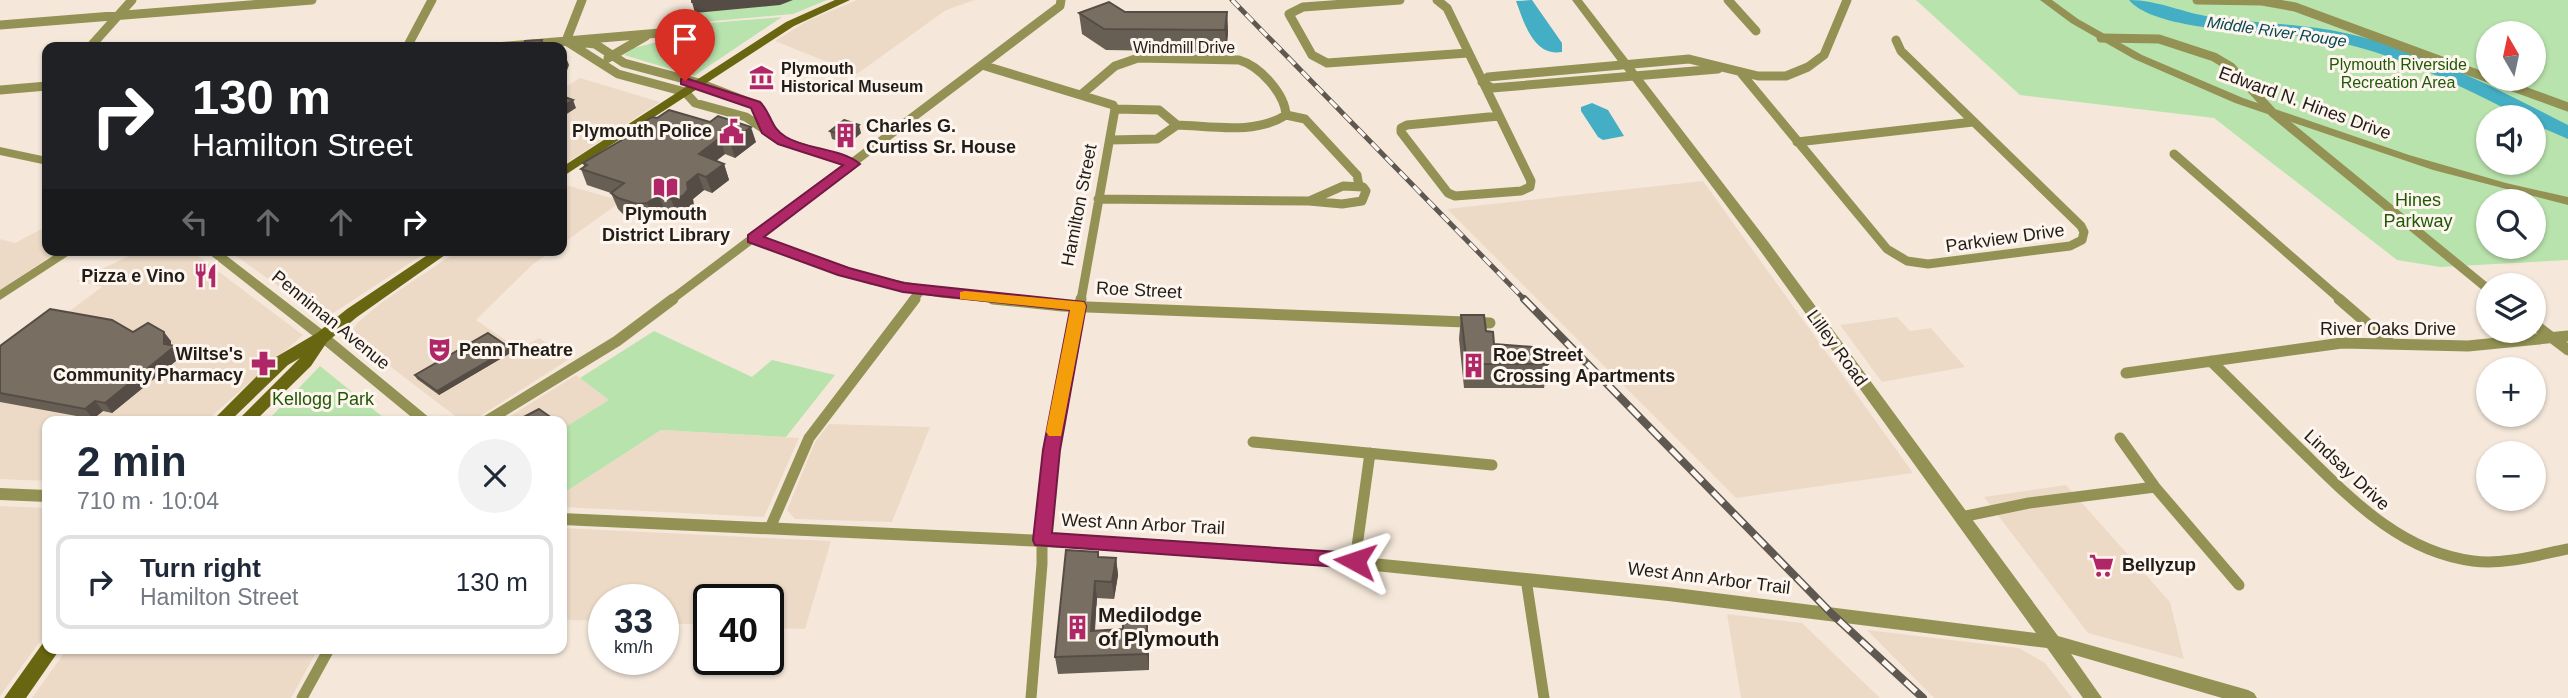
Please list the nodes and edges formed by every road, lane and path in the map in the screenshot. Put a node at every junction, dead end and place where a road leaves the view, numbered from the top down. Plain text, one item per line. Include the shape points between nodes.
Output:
1 (132, 0) edge
2 (312, 0) edge
3 (432, 0) edge
4 (582, 0) edge
5 (844, 0) edge
6 (1061, 0) edge
7 (1400, 0) edge
8 (1437, 0) edge
9 (1577, 0) edge
10 (1728, 0) edge
11 (1847, 0) edge
12 (2045, 0) edge
13 (2196, 0) edge
14 (270, 2) edge
15 (1307, 3) edge
16 (118, 16) junction
17 (0, 25) edge
18 (684, 31) dead end
19 (1756, 31) dead end
20 (652, 33) junction
21 (2101, 38) junction
22 (1896, 40) dead end
23 (566, 41) junction
24 (95, 42) edge
25 (410, 42) edge
26 (554, 42) edge
27 (1468, 52) junction
28 (614, 55) junction
29 (599, 62) junction
30 (982, 65) junction
31 (1630, 70) junction
32 (1741, 73) junction
33 (2476, 73) edge
34 (1482, 82) junction
35 (699, 83) junction
36 (42, 86) edge
37 (0, 90) edge
38 (2525, 91) edge
39 (685, 92) junction
40 (1083, 94) junction
41 (2568, 107) edge
42 (1115, 109) junction
43 (2273, 113) junction
44 (1286, 115) junction
45 (1499, 116) junction
46 (1973, 122) junction
47 (1177, 125) junction
48 (767, 130) junction
49 (1110, 140) junction
50 (1797, 142) junction
51 (0, 151) edge
52 (2174, 154) dead end
53 (42, 160) edge
54 (853, 164) junction
55 (567, 170) edge
56 (1359, 186) junction
57 (1098, 199) junction
58 (1309, 201) junction
59 (2568, 201) edge
60 (753, 239) junction
61 (62, 256) edge
62 (218, 256) edge
63 (436, 256) edge
64 (2476, 279) edge
65 (921, 290) junction
66 (0, 296) edge
67 (1078, 306) junction
68 (1490, 323) dead end
69 (2546, 333) edge
70 (2568, 336) edge
71 (323, 337) junction
72 (2553, 339) junction
73 (2392, 344) junction
74 (2568, 350) edge
75 (2211, 361) junction
76 (2126, 373) dead end
77 (225, 416) edge
78 (250, 416) edge
79 (419, 416) edge
80 (495, 416) edge
81 (2120, 438) dead end
82 (1253, 442) dead end
83 (1370, 453) junction
84 (1492, 465) dead end
85 (2155, 487) junction
86 (0, 494) edge
87 (42, 496) edge
88 (1961, 517) junction
89 (567, 519) edge
90 (770, 528) junction
91 (1042, 540) junction
92 (2568, 549) edge
93 (1355, 561) junction
94 (1526, 579) junction
95 (2239, 585) dead end
96 (2054, 642) junction
97 (46, 654) edge
98 (326, 654) edge
99 (14, 698) edge
100 (302, 698) edge
101 (1031, 698) edge
102 (1544, 698) edge
103 (2093, 698) edge
104 (2248, 698) edge

1 - 16 street
2 - 14 street
3 - 25 street
4 - 23 street
5 - 35 main road via 790,23
6 - 30 street via 1060,6
7 - 15 street
8 - 27 street via 1447,8
9 - 31 street, Lilley Road
10 - 19 street
11 - 32 street via 1831,43 1814,64 1790,76 1765,78
12 - 21 street, Edward N. Hines Drive
13 - 33 street via 2295,6
14 - 16 street
15 - 27 street via 1289,14 1312,55 1326,63
16 - 17 street
16 - 24 street
18 - 20 street
20 - 23 street
20 - 28 street
21 - 43 street, Edward N. Hines Drive
21 - 43 street via 2159,39 2214,57 2241,76
22 - 46 street, Parkview Drive via 1901,51
23 - 26 street
23 - 28 street via 595,44
23 - 29 street
27 - 34 street
28 - 29 street
28 - 35 street via 624,63
29 - 39 street via 618,74
30 - 40 street
30 - 54 street
31 - 32 street via 1707,68
31 - 34 street via 1492,88
31 - 88 street, Lilley Road
32 - 50 street, Parkview Drive
34 - 45 street
35 - 39 main road
35 - 48 street via 756,105
36 - 37 street
38 - 41 street
39 - 48 street via 695,103 747,117
39 - 55 main road
40 - 42 street
40 - 44 street, Windmill Drive via 1115,65 1131,60 1239,60 1250,63 1285,100
42 - 47 street via 1159,110
42 - 49 street, Hamilton Street
43 - 59 street, Edward N. Hines Drive via 2421,163
43 - 64 street
44 - 47 street via 1277,123 1262,125
44 - 56 street via 1306,119 1357,174
45 - 45 street via 1531,181 1530,187 1521,191 1455,196 1401,132 1407,125
46 - 50 street
46 - 50 street, Parkview Drive via 2081,226 2082,240 2070,246 1928,264 1907,261 1887,249
47 - 49 street via 1157,139
48 - 54 street via 790,144
49 - 57 street, Hamilton Street
51 - 53 street
52 - 73 street
54 - 60 street
56 - 58 street via 1343,186
56 - 58 street via 1366,191 1362,201
57 - 58 street
57 - 67 street, Hamilton Street
60 - 65 street, Roe Street via 862,277
60 - 80 street via 617,341
61 - 66 street
62 - 71 street, Penniman Avenue
63 - 71 main road
65 - 67 street, Roe Street
65 - 90 street via 809,438
67 - 68 street, Roe Street
67 - 91 street, Hamilton Street via 1052,450
69 - 72 street
70 - 72 street, River Oaks Drive
71 - 77 main road via 282,361
71 - 78 main road via 305,362
71 - 79 street, Penniman Avenue
72 - 73 street, River Oaks Drive via 2468,346
72 - 74 street
73 - 75 street, River Oaks Drive via 2317,345
75 - 76 street, River Oaks Drive
75 - 92 street, Lindsay Drive via 2359,508 2399,537 2439,554 2474,561
81 - 85 street
82 - 83 street
83 - 84 street
83 - 93 street
85 - 88 street
85 - 95 street
86 - 87 street
88 - 96 street, Lilley Road
89 - 90 street, West Ann Arbor Trail
90 - 91 street, West Ann Arbor Trail
91 - 93 street, West Ann Arbor Trail
91 - 101 street, Hamilton Street
93 - 94 street, West Ann Arbor Trail
94 - 96 street, West Ann Arbor Trail
94 - 102 street
96 - 103 street, Lilley Road
96 - 104 street, West Ann Arbor Trail
97 - 99 main road
98 - 100 street

